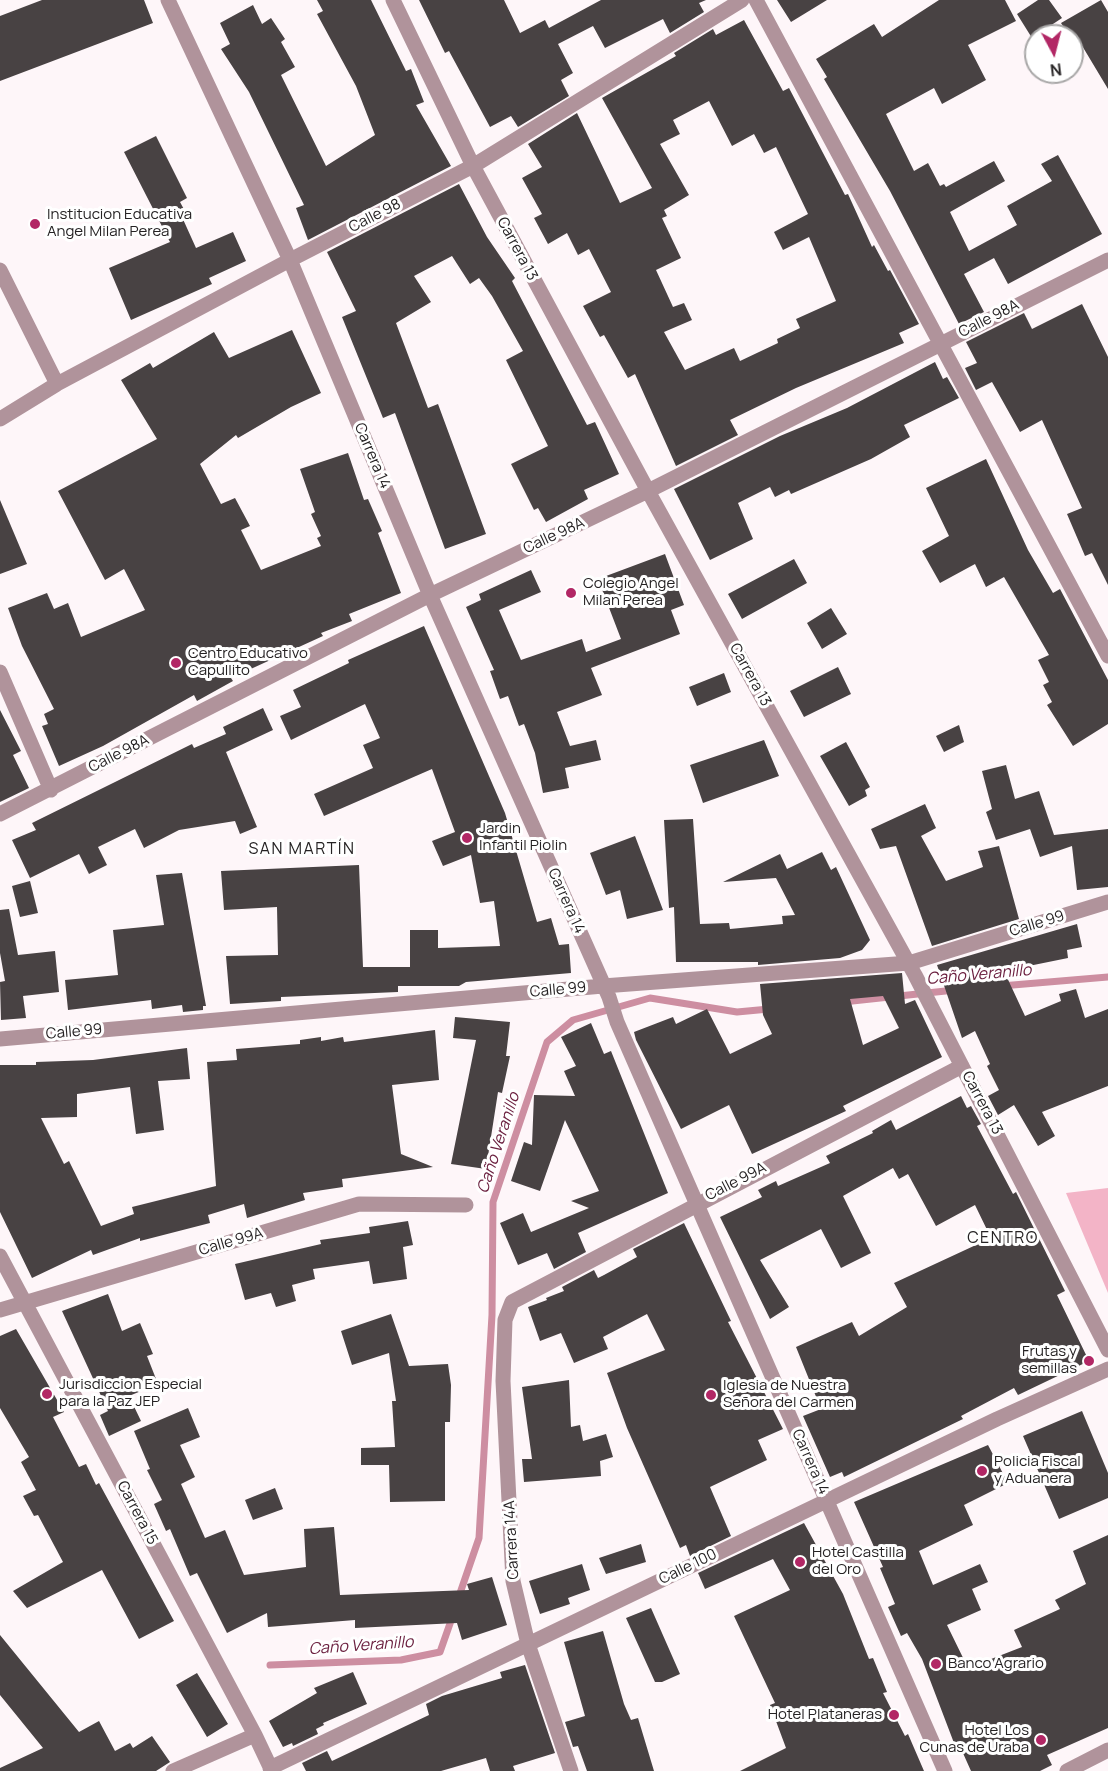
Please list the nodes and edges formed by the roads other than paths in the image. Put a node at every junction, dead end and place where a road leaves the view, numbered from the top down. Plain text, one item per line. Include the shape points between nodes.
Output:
1 (168, 0) edge
2 (393, 0) edge
3 (742, 0) edge
4 (756, 0) edge
5 (473, 166) junction
6 (290, 260) junction
7 (1108, 260) edge
8 (0, 270) edge
9 (940, 344) junction
10 (57, 384) junction
11 (0, 418) edge
12 (648, 491) junction
13 (430, 595) junction
14 (1108, 656) edge
15 (0, 672) edge
16 (51, 790) junction
17 (0, 814) edge
18 (1108, 902) edge
19 (912, 969) junction
20 (606, 991) junction
21 (0, 1039) edge
22 (962, 1066) junction
23 (696, 1203) junction
24 (466, 1205) dead end
25 (0, 1256) edge
26 (24, 1302) junction
27 (512, 1302) joint
28 (0, 1310) edge
29 (1108, 1350) edge
30 (1108, 1369) edge
31 (827, 1500) junction
32 (528, 1644) junction
33 (255, 1734) junction
34 (1108, 1750) edge
35 (271, 1769) edge
36 (173, 1771) edge
37 (571, 1771) edge
38 (945, 1771) edge
39 (1067, 1771) edge

1 - 6 street, Carrera 14
2 - 5 street, Carrera 13
3 - 5 street, Calle 98
4 - 9 street
5 - 6 street, Calle 98
5 - 12 street, Carrera 13
6 - 10 street, Calle 98
6 - 13 street, Carrera 14
7 - 9 street, Calle 98A
8 - 10 street
9 - 12 street, Calle 98A
9 - 14 street
10 - 11 street, Calle 98
12 - 13 street, Calle 98A
12 - 19 street, Carrera 13
13 - 16 street, Calle 98A
13 - 20 street, Carrera 14
15 - 16 street
16 - 17 street, Calle 98A
18 - 19 street, Calle 99
19 - 20 street, Calle 99
19 - 22 street, Carrera 13
20 - 21 street, Calle 99
20 - 23 street, Carrera 14
22 - 23 street, Calle 99A
22 - 29 street, Carrera 13
23 - 27 street, Calle 99A
23 - 31 street, Carrera 14
24 - 26 street, Calle 99A via 359,1204
25 - 26 street, Carrera 15
26 - 28 street, Calle 99A
26 - 33 street, Carrera 15
27 - 32 street, Carrera 14A via 505,1320 503,1381 513,1581
30 - 31 street, Calle 100
31 - 32 street, Calle 100
31 - 38 street, Carrera 14
32 - 35 street, Calle 100
32 - 37 street, Carrera 14A
33 - 35 street, Carrera 15
33 - 36 street
34 - 39 street

